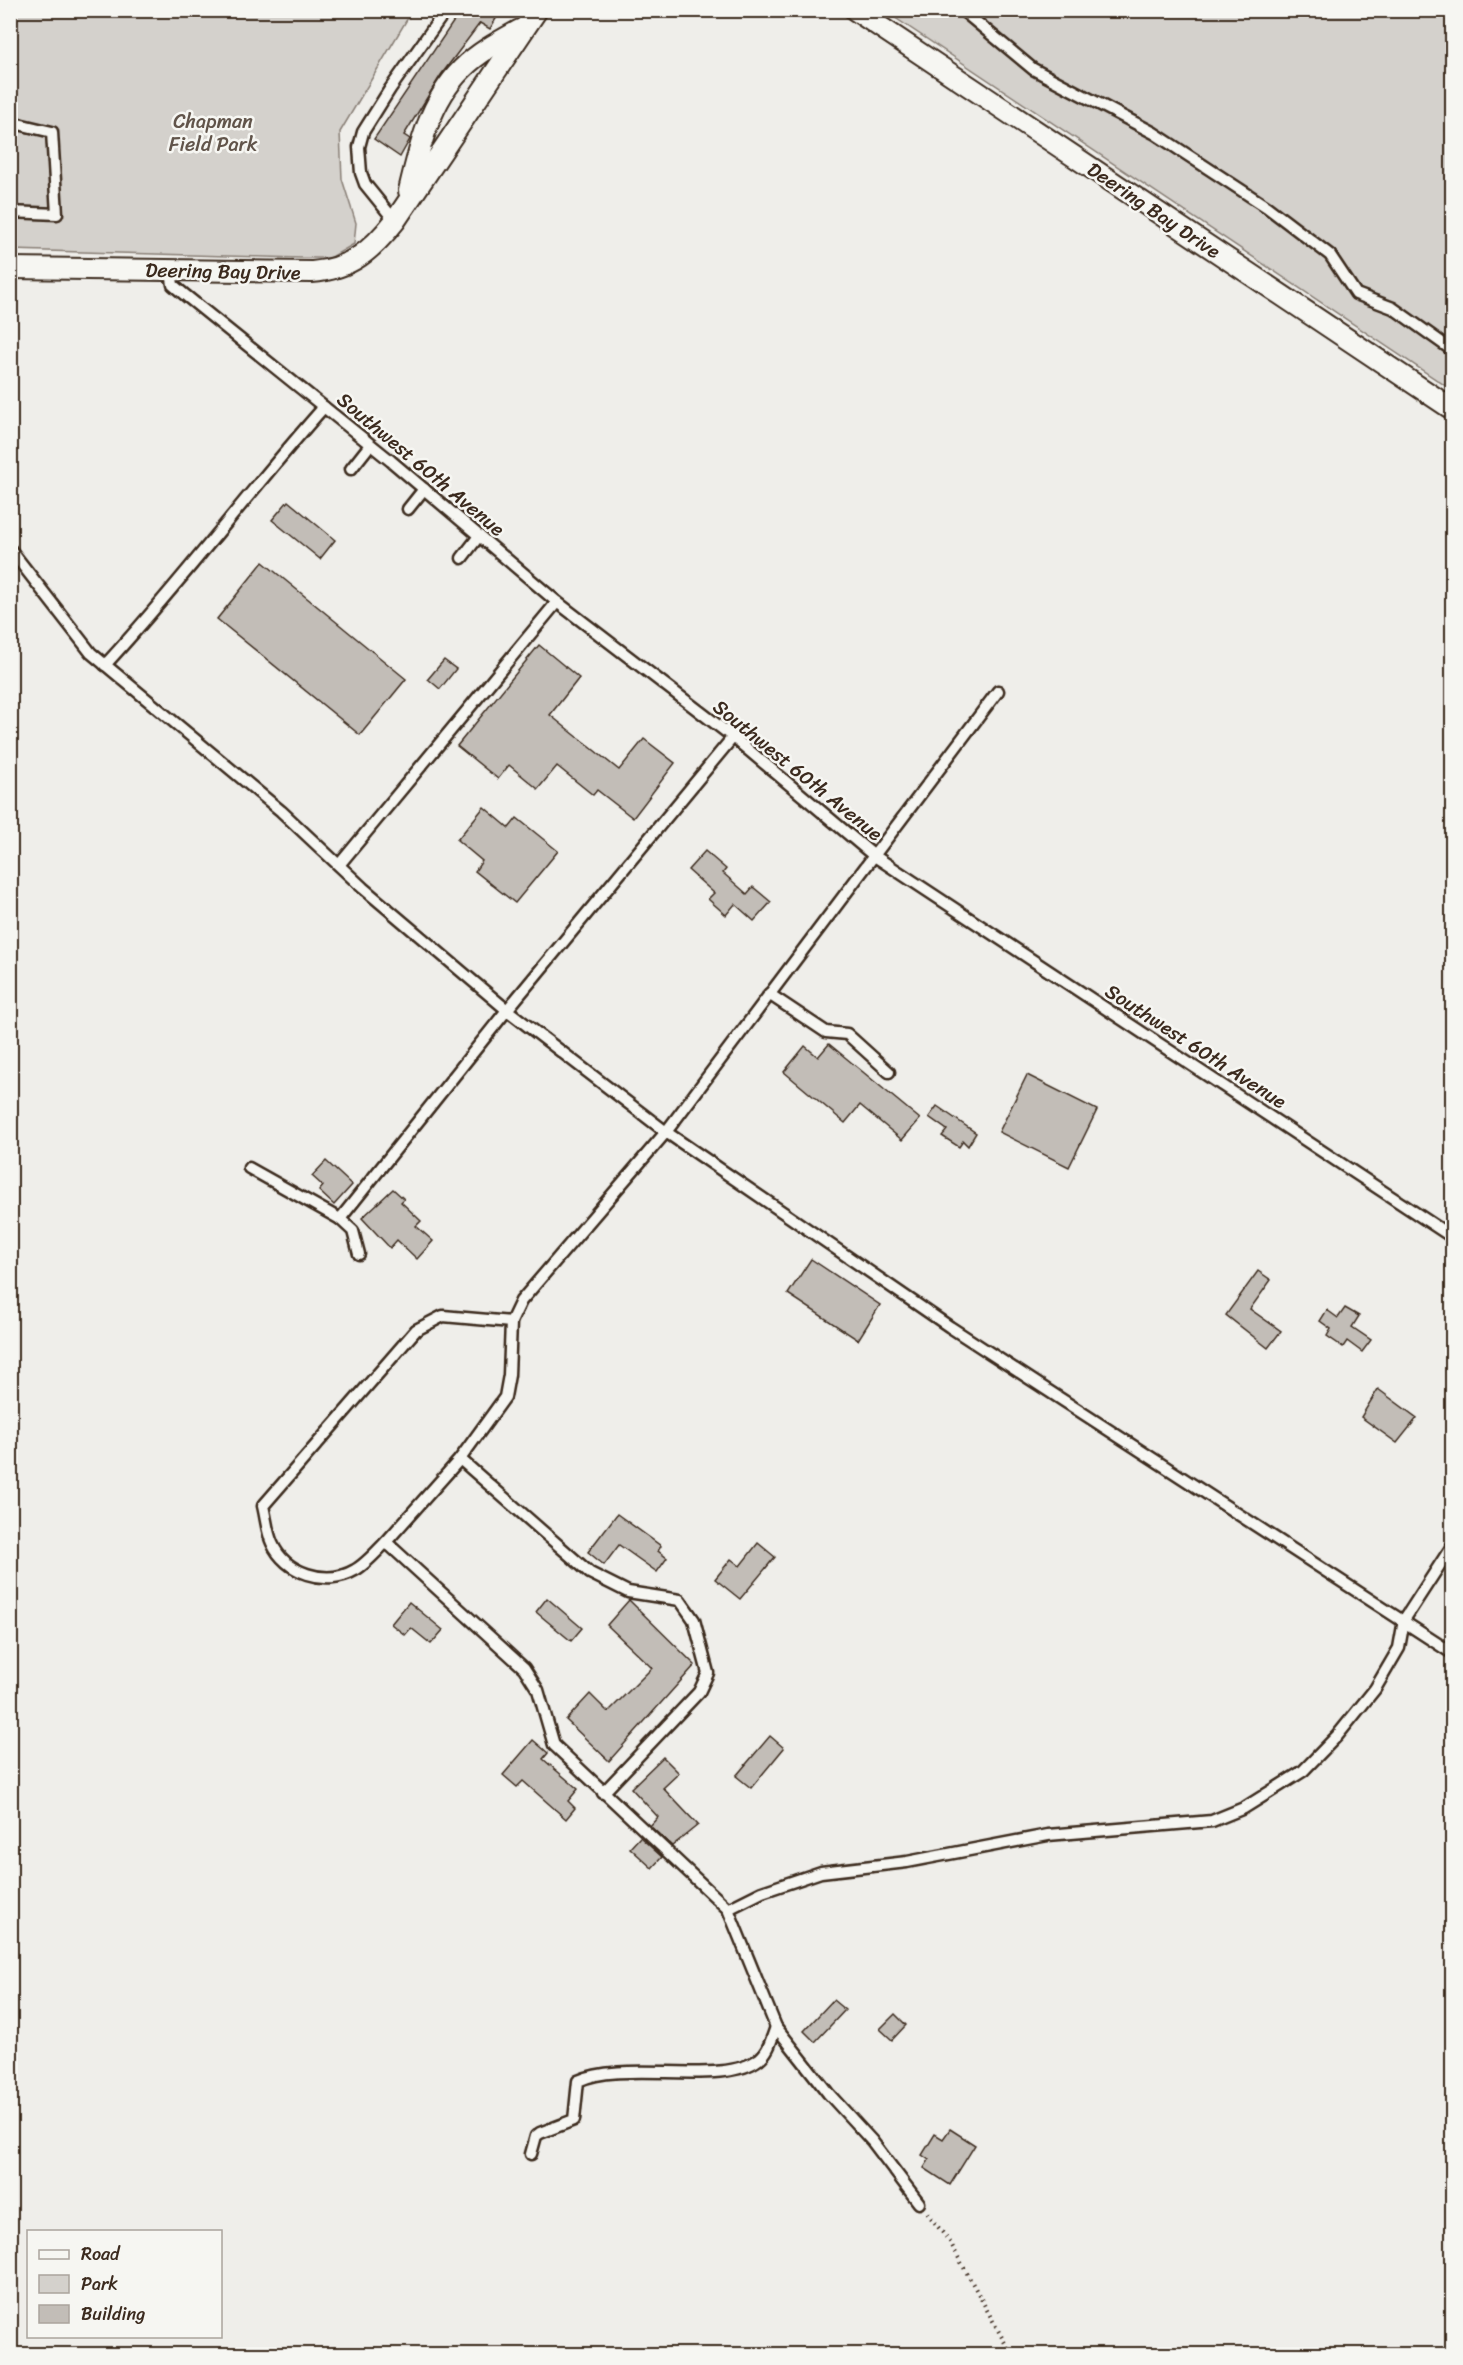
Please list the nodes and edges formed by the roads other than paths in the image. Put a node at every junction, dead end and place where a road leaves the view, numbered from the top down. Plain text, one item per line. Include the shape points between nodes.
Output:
1 (446, 10) edge
2 (855, 10) edge
3 (962, 10) edge
4 (531, 18) edge
5 (10, 122) edge
6 (407, 202) junction
7 (10, 212) edge
8 (395, 221) junction
9 (10, 268) edge
10 (171, 271) junction
11 (1452, 350) edge
12 (324, 407) junction
13 (1452, 409) edge
14 (370, 445) junction
15 (351, 469) dead end
16 (424, 489) junction
17 (408, 509) dead end
18 (479, 536) junction
19 (10, 549) edge
20 (462, 558) dead end
21 (557, 602) junction
22 (105, 665) junction
23 (998, 691) dead end
24 (732, 737) junction
25 (873, 855) junction
26 (339, 865) junction
27 (769, 994) junction
28 (507, 1010) junction
29 (889, 1072) dead end
30 (666, 1132) junction
31 (249, 1168) dead end
32 (340, 1220) junction
33 (1452, 1237) edge
34 (359, 1254) dead end
35 (511, 1322) junction
36 (460, 1459) junction
37 (386, 1542) junction
38 (1452, 1546) edge
39 (1404, 1620) junction
40 (1452, 1653) edge
41 (603, 1793) junction
42 (728, 1909) junction
43 (776, 2027) junction
44 (531, 2154) dead end
45 (919, 2203) road end

1 - 8 lane via 363,132 359,147 365,184
2 - 13 street, Deering Bay Drive
3 - 11 lane via 1033,69 1154,133 1267,207 1330,255 1356,294 1393,308
4 - 6 street, Deering Bay Drive
4 - 6 street, Deering Bay Drive via 460,70 429,119
5 - 7 lane via 52,132 57,214
6 - 8 street, Deering Bay Drive
8 - 10 street, Deering Bay Drive via 366,254 332,270
9 - 10 street, Deering Bay Drive
10 - 12 lane, Southwest 60th Avenue via 173,285
12 - 14 lane, Southwest 60th Avenue
12 - 22 lane via 165,600
14 - 15 lane
14 - 16 lane, Southwest 60th Avenue
16 - 17 lane
16 - 18 lane, Southwest 60th Avenue
18 - 20 lane
18 - 21 lane, Southwest 60th Avenue
19 - 22 lane via 91,653
21 - 24 lane, Southwest 60th Avenue
21 - 26 lane
22 - 26 lane via 281,811
23 - 25 lane
24 - 25 lane, Southwest 60th Avenue
24 - 28 lane
25 - 27 lane
25 - 33 lane, Southwest 60th Avenue
26 - 28 lane
27 - 29 lane via 826,1032 847,1034
27 - 30 lane
28 - 30 lane
28 - 32 lane
30 - 35 lane via 520,1301
30 - 39 lane via 960,1333
31 - 32 lane
32 - 34 lane via 353,1231
35 - 36 lane via 505,1397
35 - 37 lane via 443,1316 416,1330 264,1506 272,1543 286,1563 308,1575 331,1577 355,1570
36 - 37 lane
36 - 41 lane via 590,1573 628,1592 680,1600 694,1620 708,1673 699,1692
37 - 41 lane via 524,1668 538,1690 554,1745
38 - 39 lane
39 - 40 lane
39 - 42 lane via 1399,1648 1375,1689 1337,1736 1303,1771 1244,1808 1212,1821 1048,1836 907,1862 820,1872 762,1892
41 - 42 lane
42 - 43 lane
43 - 44 lane via 759,2060 741,2067 621,2072 578,2081 574,2120 536,2136
43 - 45 lane via 828,2093 872,2140

